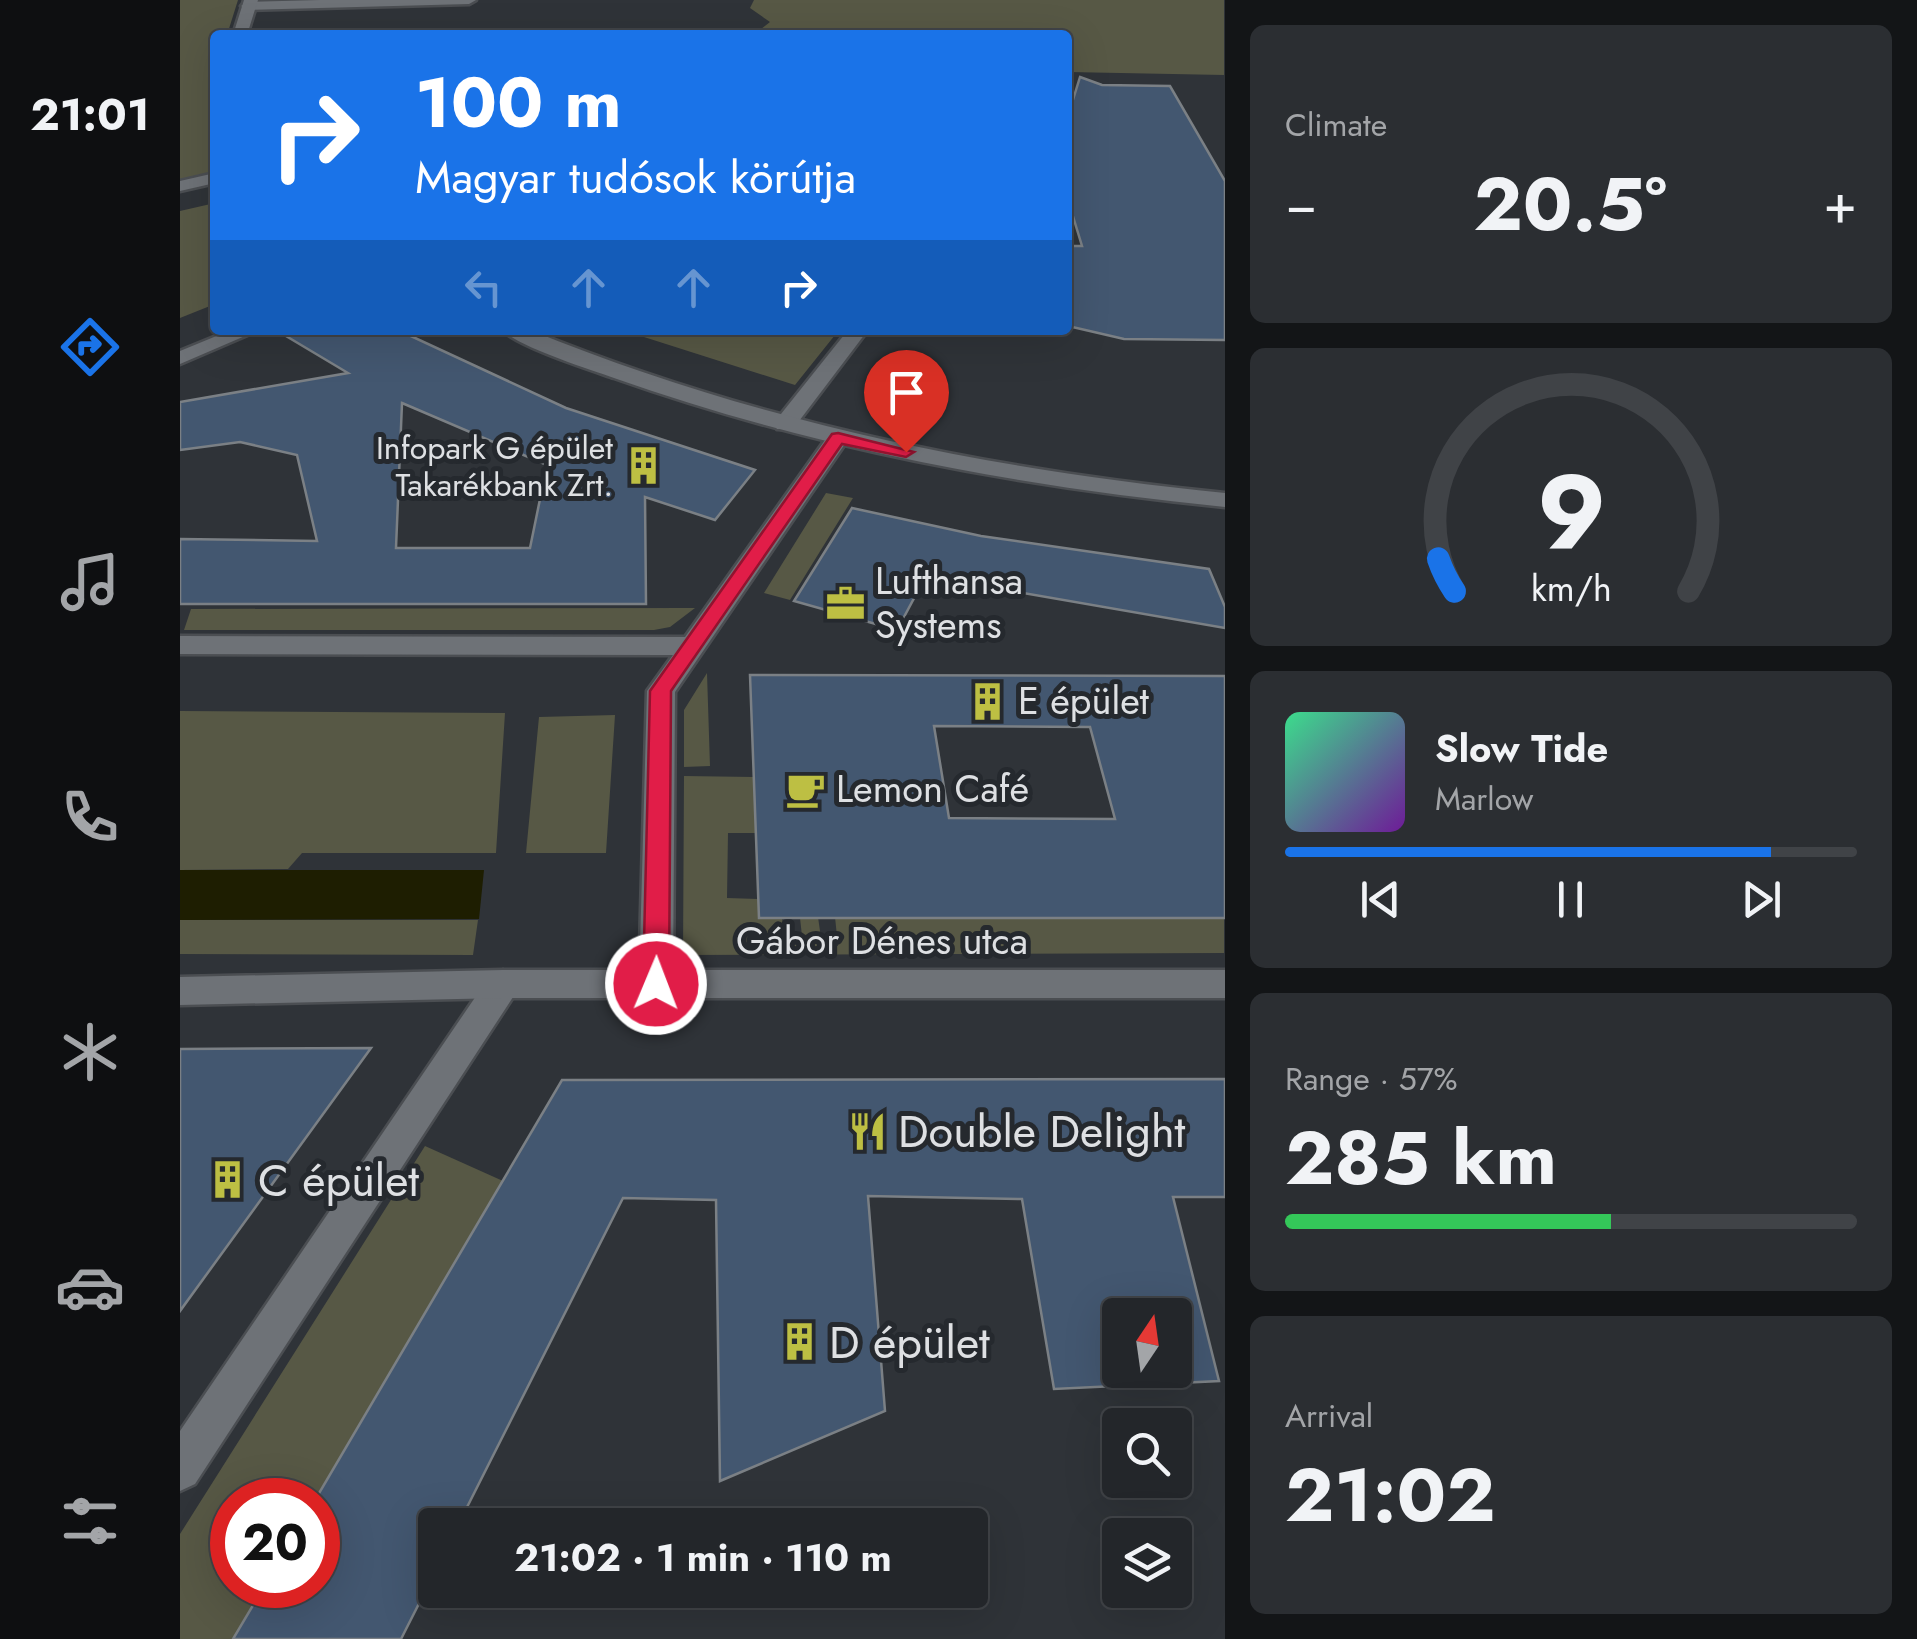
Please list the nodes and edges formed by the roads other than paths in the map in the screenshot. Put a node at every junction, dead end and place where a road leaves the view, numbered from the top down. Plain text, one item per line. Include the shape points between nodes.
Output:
1 (469, 0) edge
2 (249, 3) edge
3 (241, 30) edge
4 (210, 179) edge
5 (180, 186) edge
6 (237, 335) edge
7 (525, 335) edge
8 (854, 335) edge
9 (180, 358) edge
10 (786, 424) junction
11 (838, 438) junction
12 (1224, 500) edge
13 (180, 645) edge
14 (693, 646) junction
15 (502, 984) junction
16 (656, 984) junction
17 (1224, 984) edge
18 (180, 991) edge
19 (180, 1469) edge

1 - 2 street
2 - 3 street
4 - 5 street
6 - 9 street
7 - 10 street
8 - 10 street
10 - 11 street
11 - 12 street via 973,466
11 - 14 street
13 - 14 street
14 - 16 street via 661,691
15 - 16 street, Gábor Dénes utca
15 - 18 street, Gábor Dénes utca
15 - 19 street
16 - 17 street, Gábor Dénes utca

